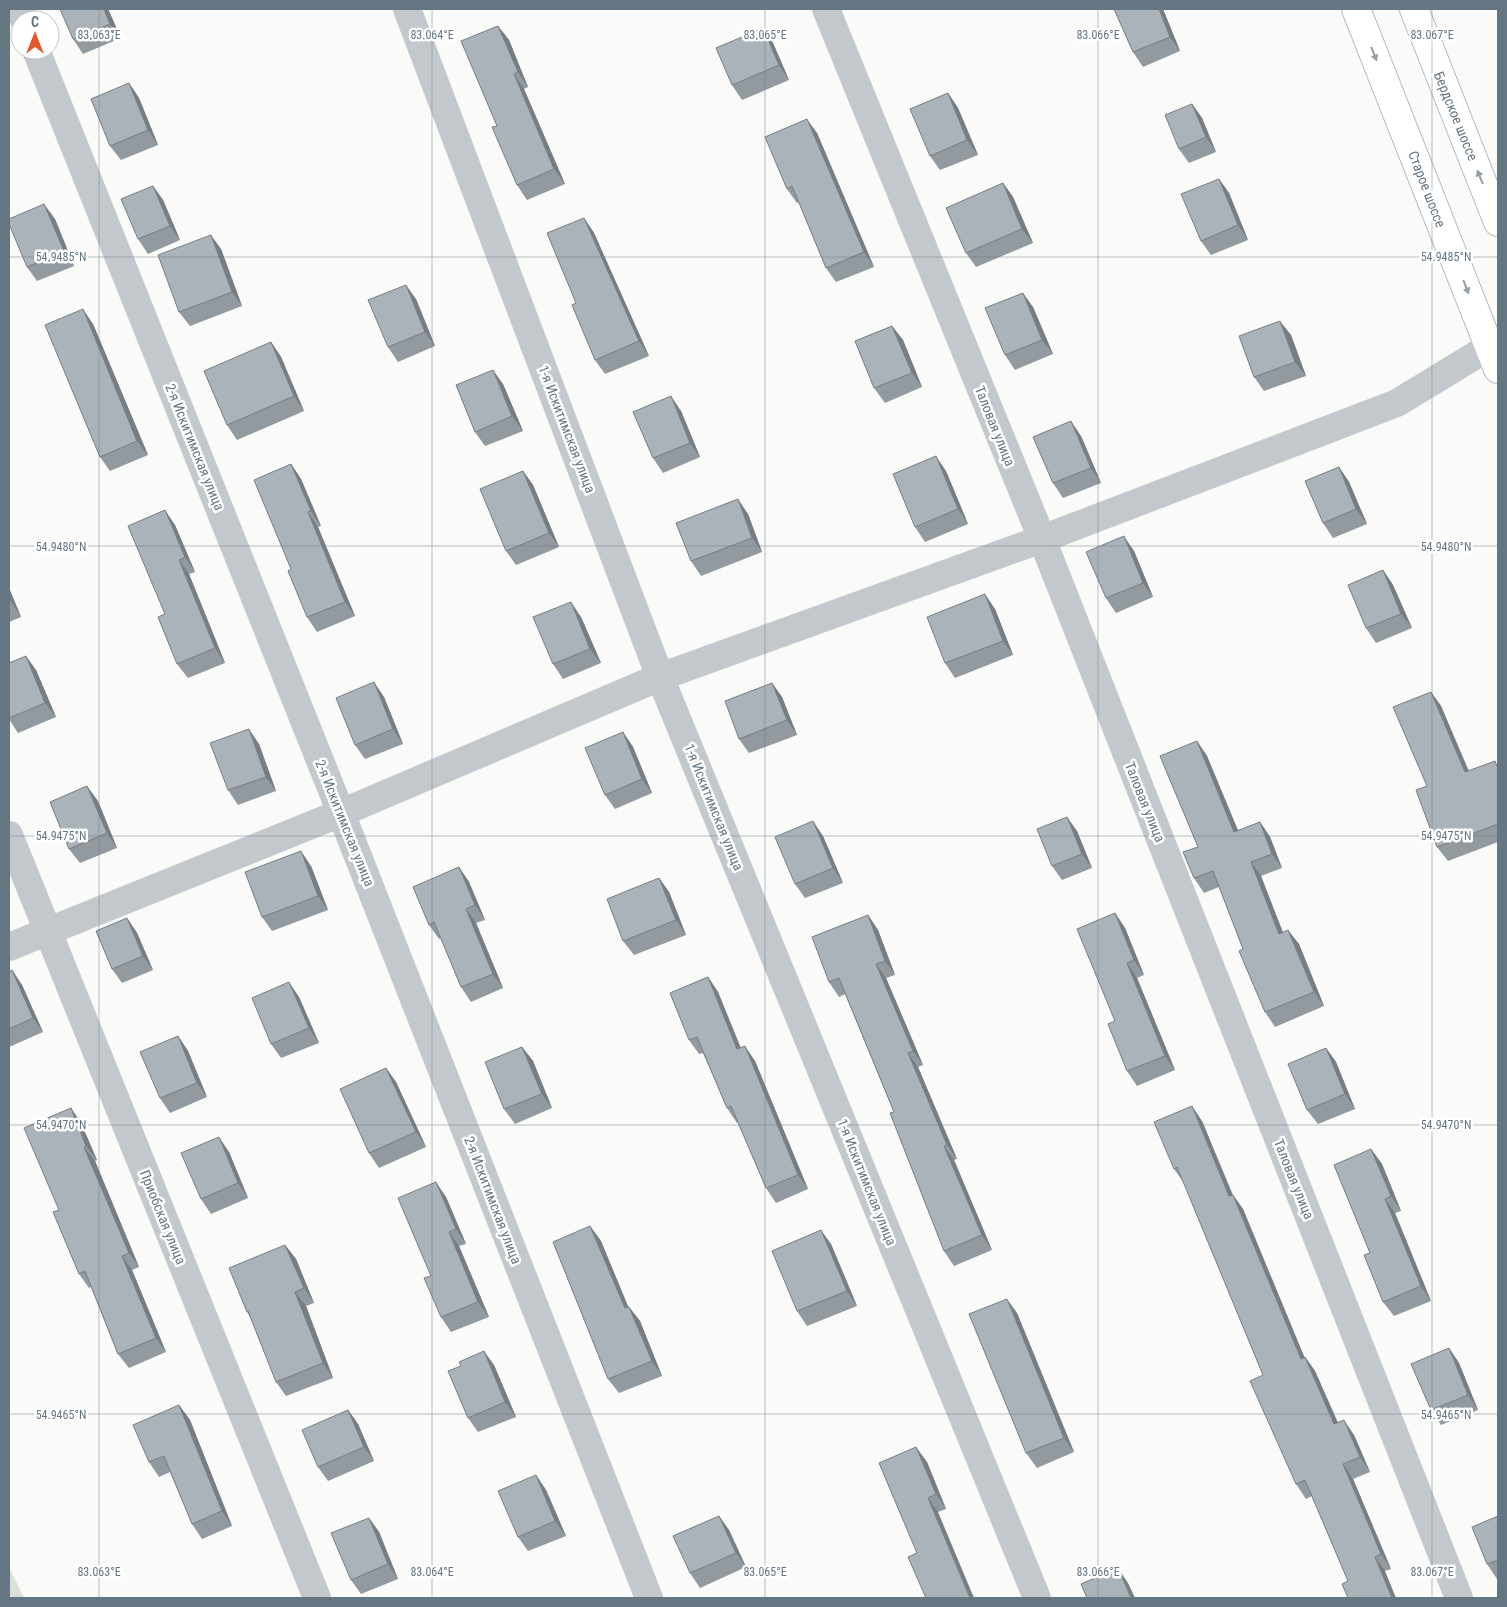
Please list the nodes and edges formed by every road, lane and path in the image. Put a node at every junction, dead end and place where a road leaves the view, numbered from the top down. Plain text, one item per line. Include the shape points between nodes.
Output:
1 (407, 9) edge
2 (826, 9) edge
3 (1356, 9) edge
4 (1414, 9) edge
5 (40, 60) edge
6 (1498, 222) edge
7 (1494, 358) edge
8 (1042, 539) junction
9 (660, 676) junction
10 (341, 812) junction
11 (9, 835) edge
12 (48, 932) junction
13 (9, 947) edge
14 (317, 1598) edge
15 (649, 1598) edge
16 (1037, 1598) edge
17 (1459, 1598) edge

1 - 9 street, 1-я Искитимская улица
2 - 8 street, Таловая улица
3 -> 7 highway, Старое шоссе
6 -> 4 highway, Бердское шоссе
5 - 10 street, 2-я Искитимская улица
7 - 8 street via 1397,403
8 - 9 street
8 - 17 street, Таловая улица
9 - 10 street
9 - 16 street, 1-я Искитимская улица
10 - 12 street
10 - 15 street, 2-я Искитимская улица
11 - 12 street, Приобская улица
12 - 13 street
12 - 14 street, Приобская улица

